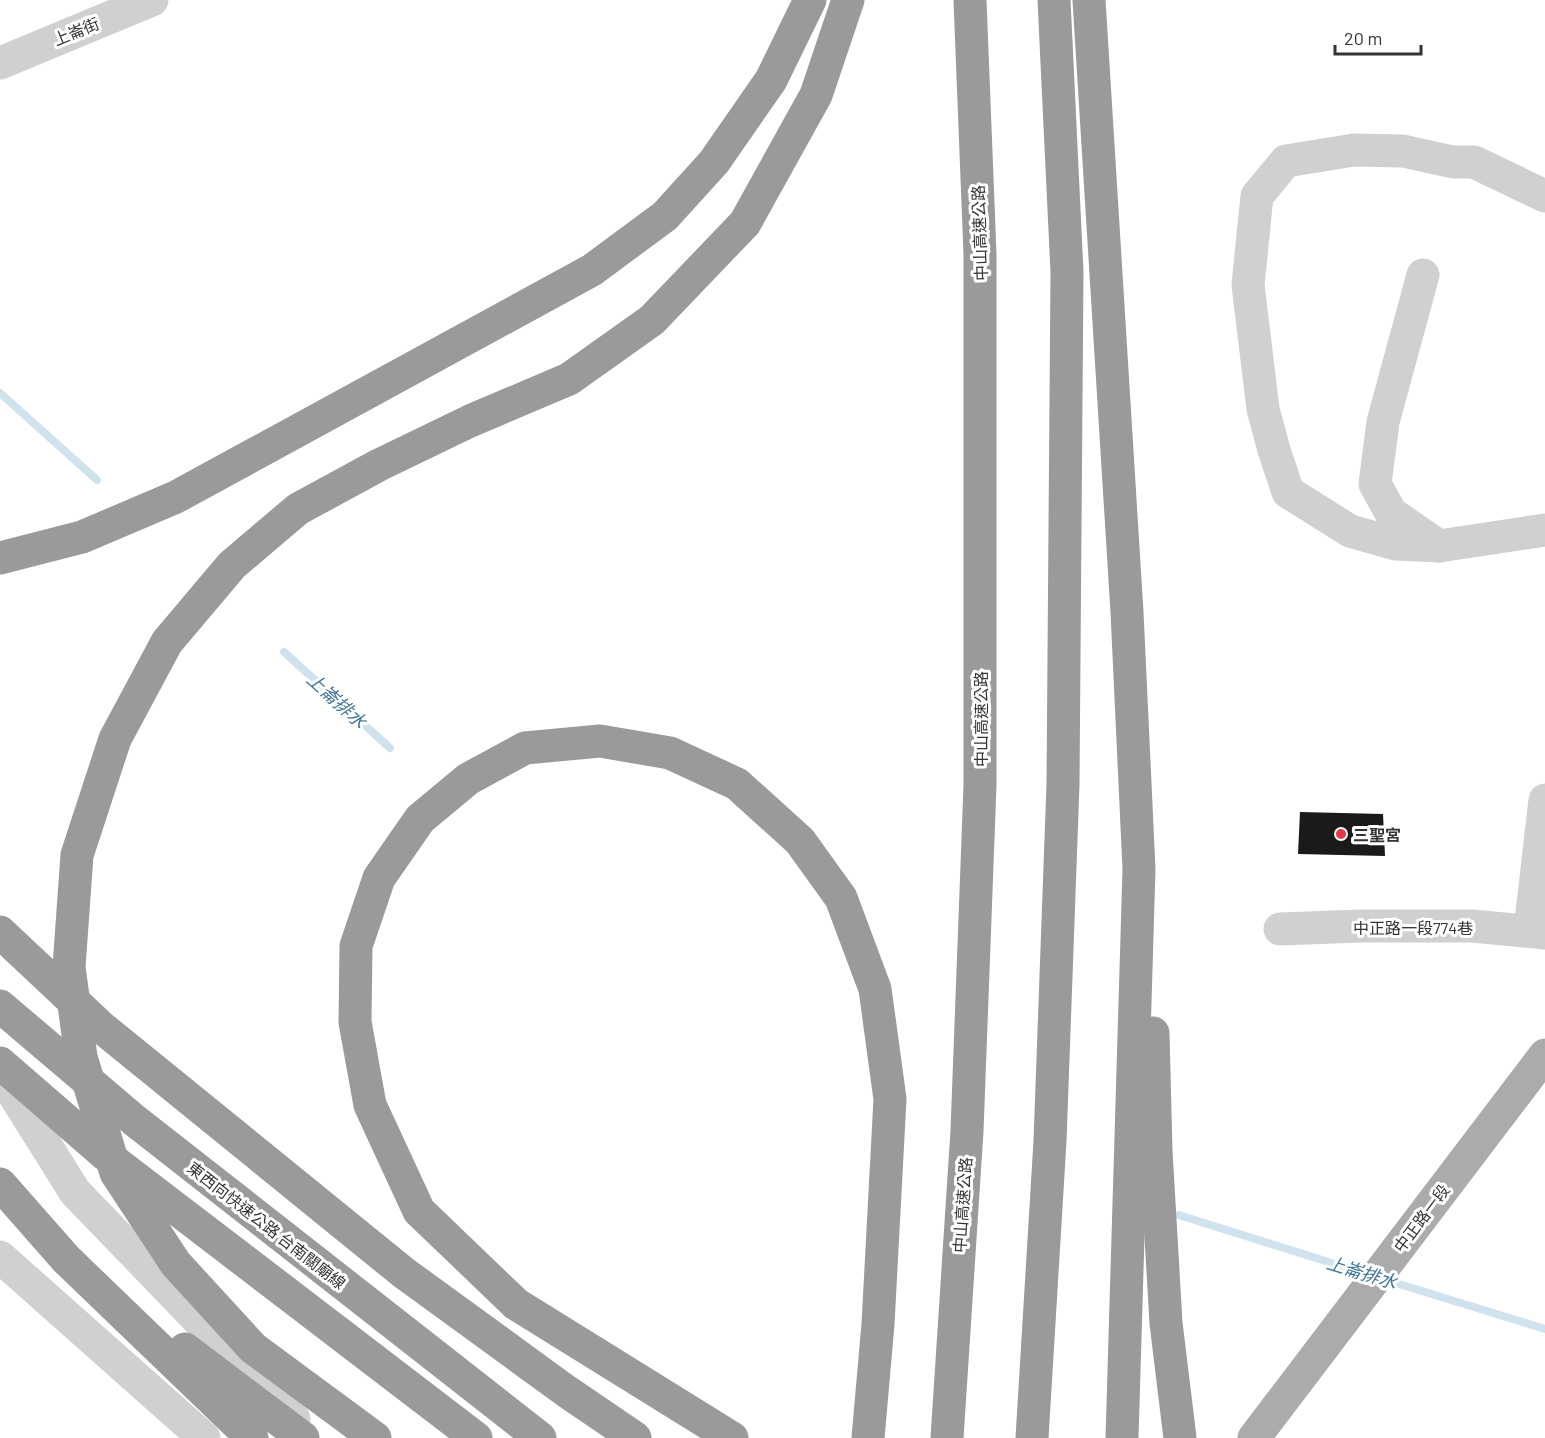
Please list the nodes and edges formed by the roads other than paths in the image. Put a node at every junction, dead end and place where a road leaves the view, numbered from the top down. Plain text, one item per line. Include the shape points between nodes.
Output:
1 (152, 0) edge
2 (810, 0) edge
3 (848, 0) edge
4 (970, 0) edge
5 (1054, 0) edge
6 (1089, 0) edge
7 (0, 63) edge
8 (1545, 196) edge
9 (1423, 275) dead end
10 (1545, 530) edge
11 (1439, 546) junction
12 (0, 558) edge
13 (1545, 800) edge
14 (1139, 869) junction
15 (1280, 929) dead end
16 (1538, 931) edge
17 (0, 932) edge
18 (0, 1006) edge
19 (1545, 1055) edge
20 (0, 1063) edge
21 (0, 1072) edge
22 (0, 1184) edge
23 (0, 1257) edge
24 (66, 1259) junction
25 (1180, 1436) edge
26 (204, 1438) edge
27 (252, 1438) edge
28 (303, 1438) edge
29 (312, 1438) edge
30 (375, 1438) edge
31 (476, 1438) edge
32 (540, 1438) edge
33 (635, 1438) edge
34 (732, 1438) edge
35 (868, 1438) edge
36 (947, 1438) edge
37 (1032, 1438) edge
38 (1122, 1438) edge
39 (1254, 1438) edge

1 - 7 street, 上崙街
2 - 12 highway via 771,80 714,162 665,216 592,270 176,497 82,537
3 - 30 highway, bridge via 816,95 746,223 652,320 569,379 379,465 298,509 232,565 167,642 115,738 77,855 69,968 81,1057 116,1173 176,1264 253,1347
4 - 36 highway, 中山高速公路 via 980,254 980,784 967,1131
5 - 37 highway via 1067,272 1062,784 1050,1141
6 - 14 highway
8 - 11 street via 1474,162 1453,162 1403,151 1354,150 1286,160 1257,196 1248,285 1263,409 1288,492 1350,531 1396,544
9 - 11 street via 1383,422 1375,484 1391,513
10 - 11 street
13 - 16 street
14 - 25 highway via 1150,891 1158,1185 1166,1323
14 - 38 highway
15 - 16 street, 中正路一段774巷 via 1423,926
17 - 33 highway, bridge via 101,1027 405,1273
18 - 32 highway, 東西向快速公路 台南關廟線, bridge via 134,1120
19 - 39 main road, 中正路一段
20 - 31 highway, bridge via 106,1155
21 - 29 street via 75,1192
22 - 24 highway
23 - 26 street
24 - 27 highway
24 - 28 highway
34 - 35 highway via 516,1304 419,1210 370,1106 355,1022 356,946 379,878 420,819 468,779 525,748 600,741 670,753 737,784 800,841 841,898 875,989 890,1099

